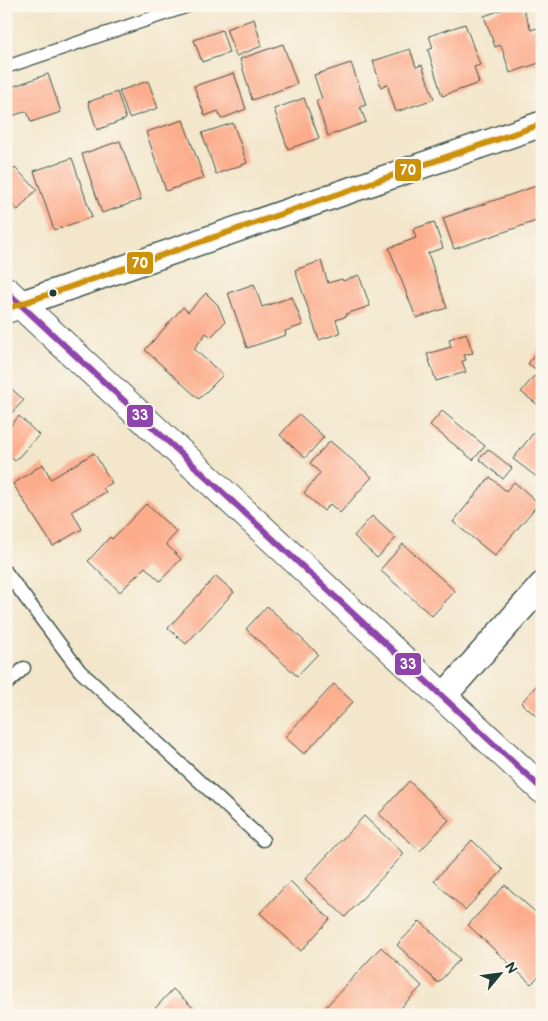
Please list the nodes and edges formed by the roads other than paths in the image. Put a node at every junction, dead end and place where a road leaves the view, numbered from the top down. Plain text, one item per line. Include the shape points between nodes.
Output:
1 (188, 6) edge
2 (6, 67) edge
3 (542, 124) edge
4 (11, 301) edge
5 (6, 572) edge
6 (542, 585) edge
7 (24, 668) dead end
8 (6, 685) edge
9 (443, 697) junction
10 (542, 789) edge
11 (263, 840) dead end

1 - 2 lane
3 - 4 street
4 - 9 street
5 - 11 lane via 80,671
6 - 9 street
7 - 8 lane
9 - 10 street

